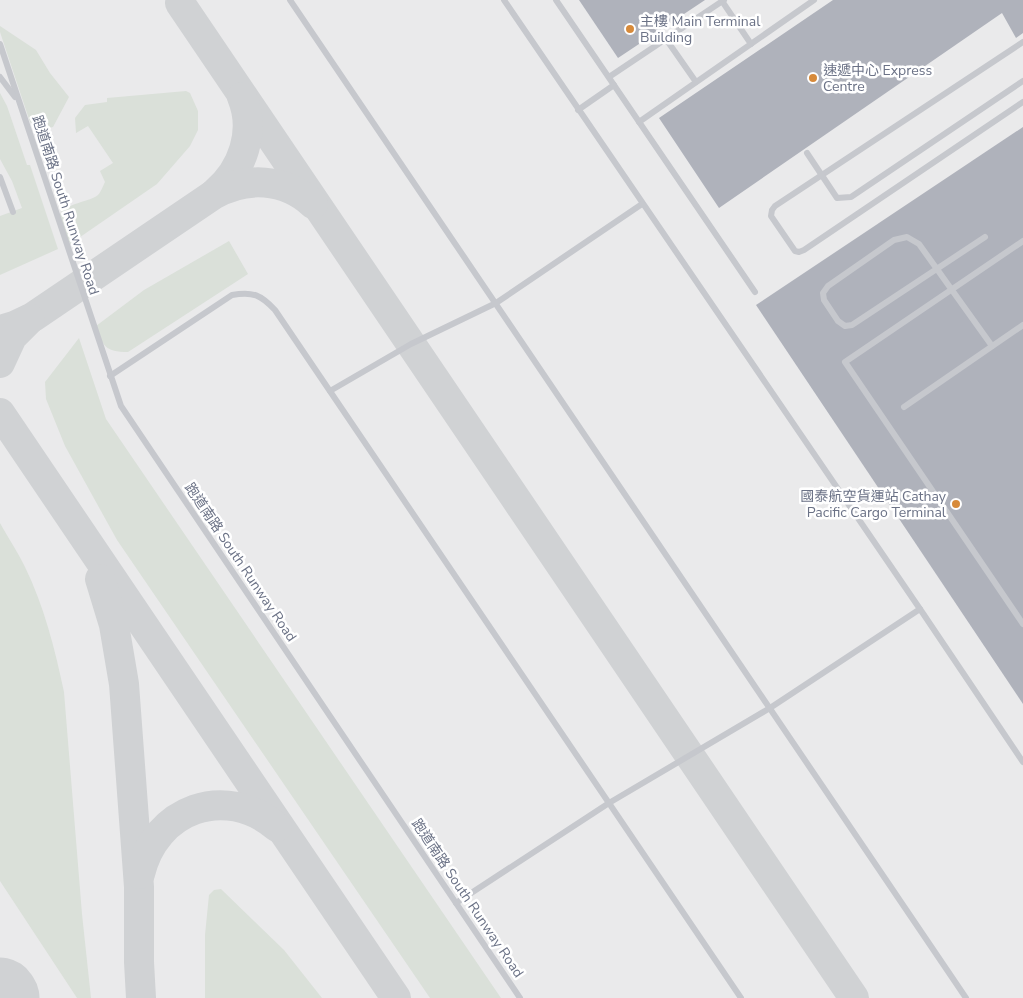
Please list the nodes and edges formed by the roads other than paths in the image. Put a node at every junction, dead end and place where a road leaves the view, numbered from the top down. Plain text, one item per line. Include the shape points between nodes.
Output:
1 (290, 0) edge
2 (504, 0) edge
3 (556, 0) edge
4 (723, 1) edge
5 (809, 1) edge
6 (666, 39) junction
7 (1023, 42) edge
8 (0, 44) edge
9 (751, 44) junction
10 (0, 77) edge
11 (608, 78) junction
12 (696, 82) junction
13 (1021, 83) edge
14 (614, 85) junction
15 (18, 102) junction
16 (1023, 102) edge
17 (578, 110) junction
18 (639, 122) junction
19 (807, 153) dead end
20 (0, 177) edge
21 (642, 204) junction
22 (13, 212) dead end
23 (985, 237) dead end
24 (1023, 241) edge
25 (755, 292) dead end
26 (496, 303) junction
27 (1023, 325) edge
28 (992, 346) junction
29 (110, 376) junction
30 (330, 391) junction
31 (904, 407) dead end
32 (920, 609) junction
33 (1023, 624) edge
34 (770, 708) junction
35 (1023, 762) edge
36 (609, 803) junction
37 (456, 903) junction
38 (520, 998) edge
39 (741, 998) edge
40 (966, 998) edge

1 - 26 lane
2 - 17 lane
3 - 11 lane
4 - 6 lane
4 - 9 lane
5 - 9 lane
6 - 11 lane
6 - 12 lane
7 - 16 lane via 774,206 771,216 795,251 800,252
8 - 15 lane, 跑道南路 South Runway Road
9 - 12 lane
10 - 15 lane, 跑道南路 South Runway Road
11 - 14 lane
12 - 18 lane
13 - 19 lane via 851,197 837,198
14 - 17 lane
14 - 18 lane
15 - 29 lane, 跑道南路 South Runway Road
17 - 21 lane
18 - 25 lane
20 - 22 lane
21 - 26 lane
21 - 32 lane
23 - 28 lane via 962,253 954,258 939,268 932,273 852,325 845,326 838,321 823,293 828,286 894,240 907,237 919,244 936,268 942,276
24 - 33 lane via 844,362
26 - 30 lane via 412,344
26 - 34 lane
27 - 28 lane
28 - 31 lane
29 - 30 lane via 232,295 244,293 265,299 275,310
29 - 37 lane, 跑道南路 South Runway Road via 126,414
30 - 36 lane
32 - 34 lane
32 - 35 lane
34 - 36 lane
34 - 40 lane
36 - 37 lane
36 - 39 lane
37 - 38 lane, 跑道南路 South Runway Road

